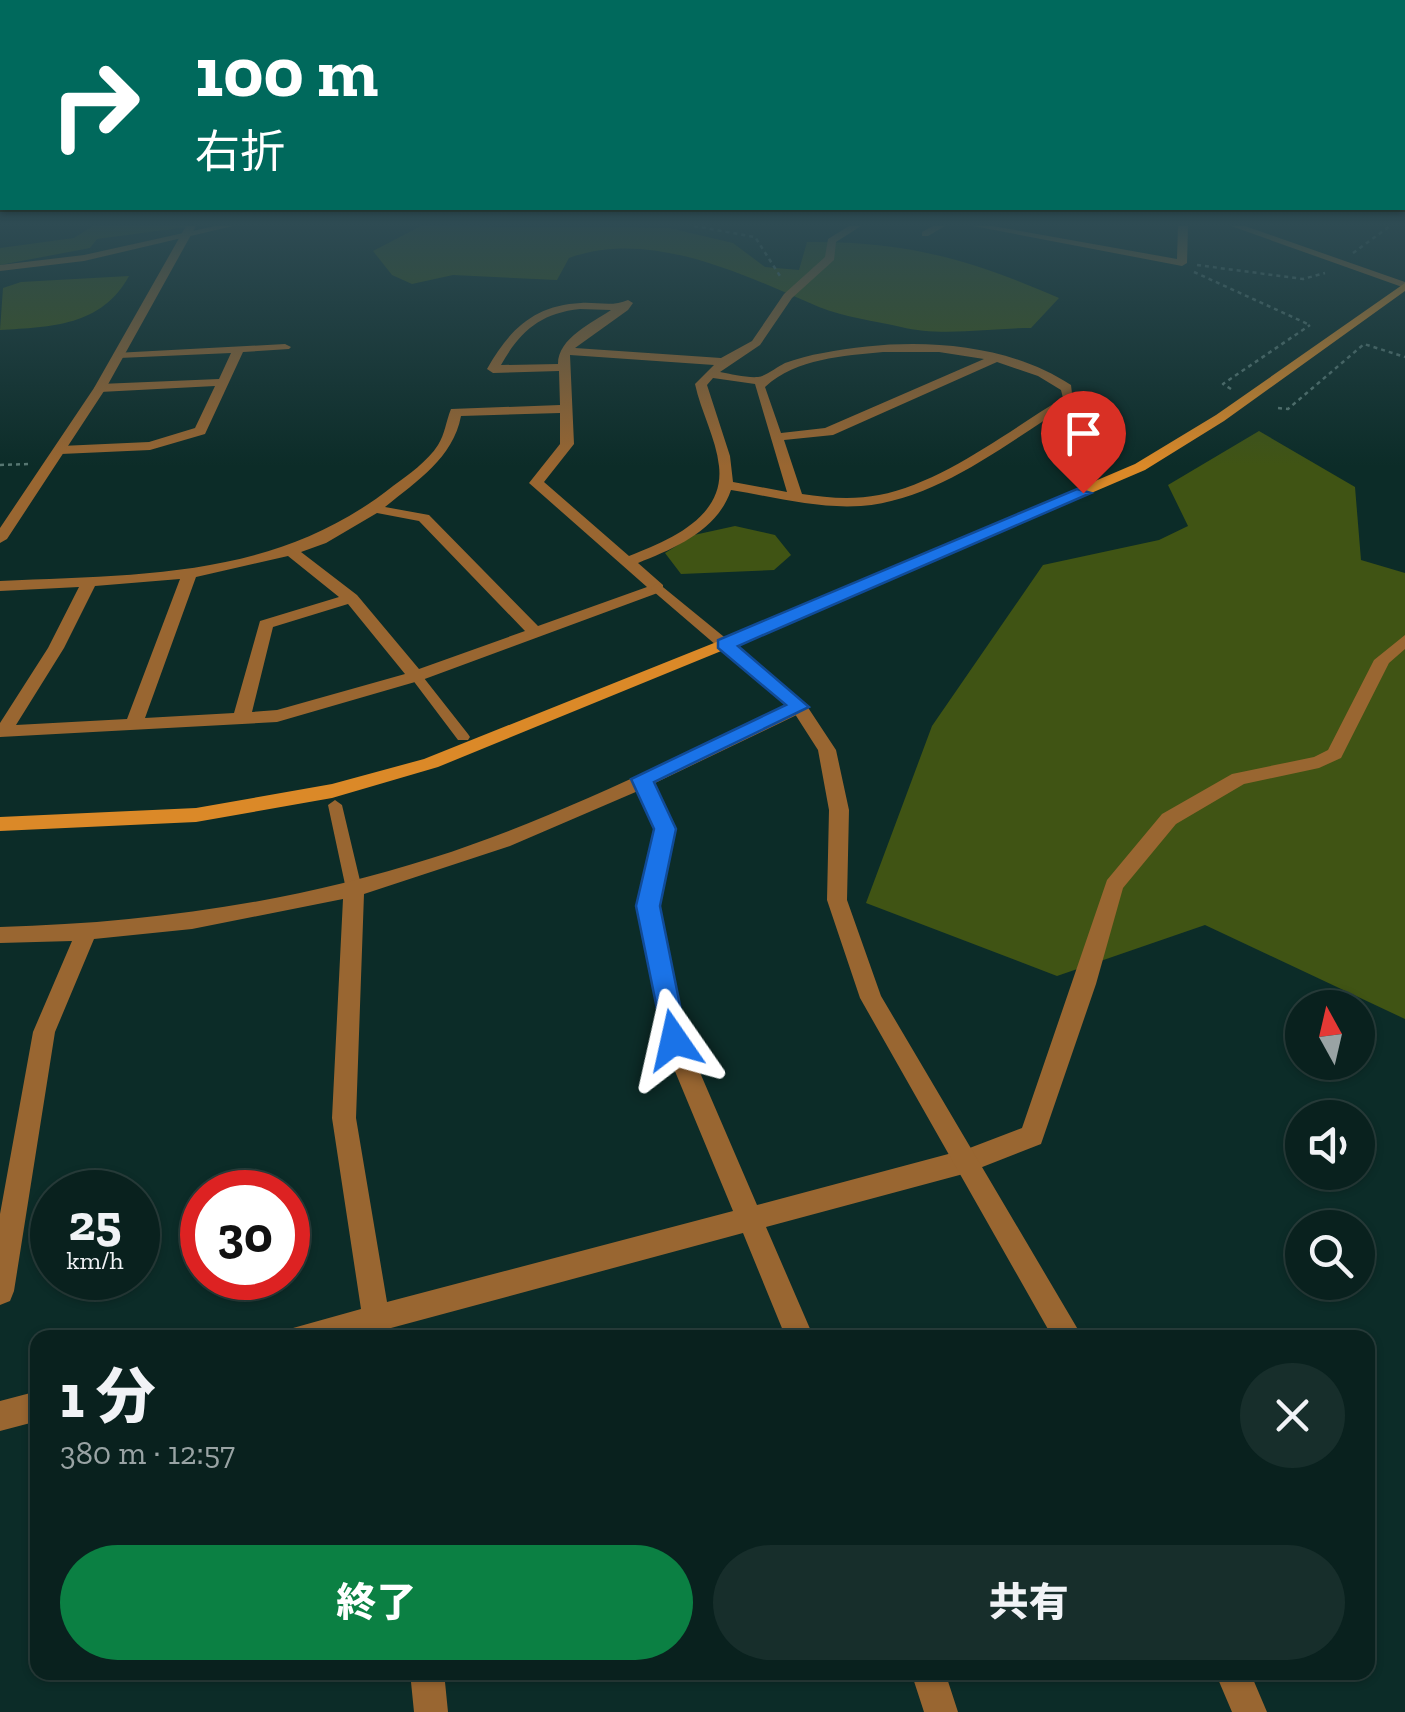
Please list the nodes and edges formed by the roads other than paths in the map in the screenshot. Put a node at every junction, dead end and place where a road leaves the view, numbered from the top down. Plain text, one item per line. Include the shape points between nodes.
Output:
1 (146, 306) edge
2 (781, 306) edge
3 (1376, 306) edge
4 (285, 347) dead end
5 (240, 349) junction
6 (568, 350) junction
7 (119, 355) junction
8 (994, 358) junction
9 (723, 362) junction
10 (564, 367) junction
11 (708, 374) junction
12 (761, 381) junction
13 (224, 382) junction
14 (100, 388) junction
15 (562, 408) junction
16 (776, 437) junction
17 (60, 450) junction
18 (724, 486) junction
19 (796, 497) junction
20 (381, 510) junction
21 (0, 539) edge
22 (293, 553) junction
23 (626, 562) junction
24 (190, 573) junction
25 (90, 580) junction
26 (0, 586) edge
27 (658, 588) junction
28 (351, 598) junction
29 (537, 634) junction
30 (1405, 640) edge
31 (725, 644) junction
32 (416, 676) junction
33 (800, 707) junction
34 (242, 717) junction
35 (134, 725) junction
36 (463, 737) dead end
37 (642, 779) junction
38 (336, 805) dead end
39 (0, 824) edge
40 (354, 889) junction
41 (0, 935) edge
42 (85, 935) junction
43 (967, 1161) junction
44 (749, 1219) junction
45 (0, 1291) edge
46 (378, 1328) edge
47 (797, 1330) edge
48 (1064, 1330) edge
49 (30, 1408) edge
50 (0, 1416) edge
51 (428, 1680) edge
52 (931, 1680) edge
53 (1236, 1680) edge
54 (431, 1712) edge
55 (941, 1712) edge
56 (1250, 1712) edge

1 - 7 street
2 - 9 street via 756,343
3 - 31 main road via 1140,467
4 - 5 street
5 - 7 street
5 - 13 street
6 - 9 street
6 - 10 street
6 - 10 street via 626,306 542,312 507,339 493,368
7 - 14 street
8 - 12 street via 926,350 809,357
8 - 16 street via 828,432
8 - 19 street via 1030,366 1067,388 1070,399 888,498
9 - 11 street
10 - 15 street
11 - 12 street
11 - 18 street via 701,384 727,470
12 - 16 street
13 - 14 street
13 - 17 street via 200,431 150,446
14 - 17 street
15 - 20 street via 455,412 450,442
15 - 23 street via 567,444 536,482
16 - 19 street
17 - 21 street
18 - 19 street
18 - 23 street via 704,522 679,541
20 - 22 street
20 - 29 street via 424,518
22 - 24 street
22 - 28 street
23 - 27 street
24 - 25 street
24 - 35 street
25 - 26 street
25 - 35 street via 3,732
27 - 29 street
27 - 31 street
28 - 32 street
28 - 34 street via 266,624
29 - 32 street
30 - 43 street via 1382,660 1334,754 1239,780 1158,832 1114,885 1032,1136
31 - 33 street
31 - 39 main road via 472,749 332,791 196,815
32 - 34 street via 277,716
32 - 36 street
33 - 37 street
33 - 43 street via 827,750 839,810 836,900 871,998
34 - 35 street
37 - 40 street via 501,842
37 - 44 street via 665,829 648,906 674,1040
38 - 40 street
40 - 42 street via 214,921
40 - 46 street via 344,1118
41 - 42 street
42 - 45 street via 44,1032
43 - 44 street
43 - 48 street
44 - 46 street
44 - 47 street
49 - 50 street
51 - 54 street
52 - 55 street
53 - 56 street

